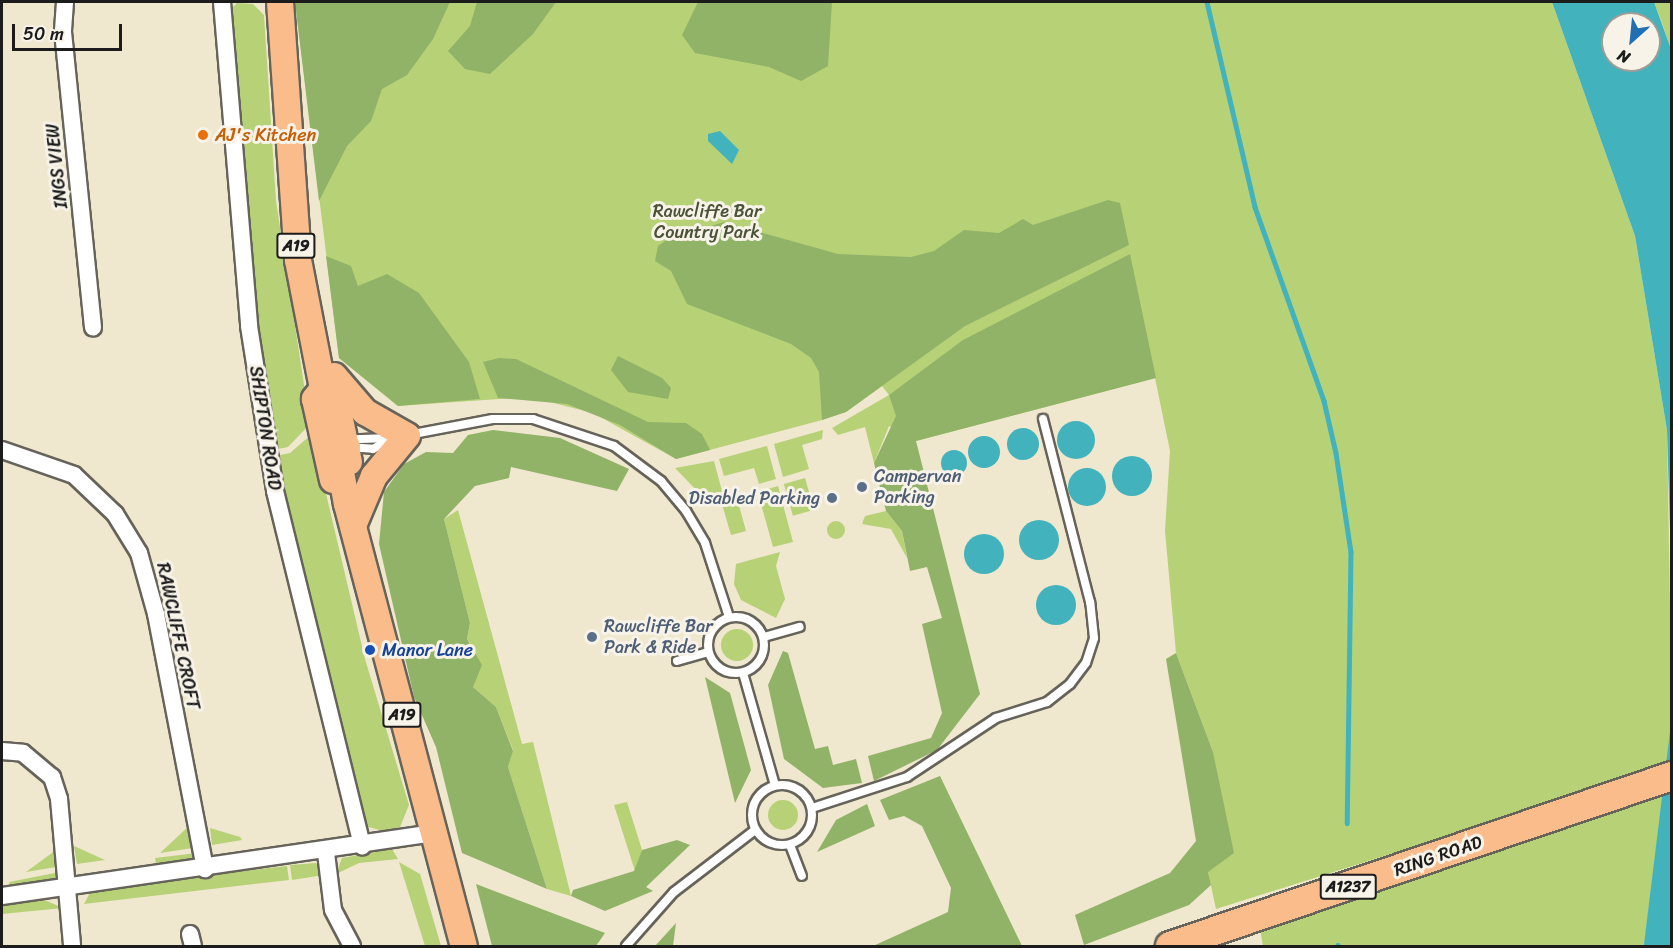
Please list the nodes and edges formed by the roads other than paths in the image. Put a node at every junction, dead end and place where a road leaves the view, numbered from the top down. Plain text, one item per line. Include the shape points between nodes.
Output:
1 (65, 2) edge
2 (222, 2) edge
3 (280, 2) edge
4 (93, 327) dead end
5 (315, 348) junction
6 (322, 388) junction
7 (1043, 419) dead end
8 (321, 434) junction
9 (398, 437) junction
10 (347, 447) junction
11 (2, 450) edge
12 (350, 515) junction
13 (729, 617) junction
14 (800, 627) dead end
15 (764, 637) junction
16 (708, 651) junction
17 (677, 661) dead end
18 (743, 673) junction
19 (2, 750) edge
20 (1671, 776) edge
21 (775, 785) junction
22 (812, 808) junction
23 (755, 830) junction
24 (434, 833) junction
25 (790, 845) junction
26 (362, 846) junction
27 (326, 853) junction
28 (205, 869) junction
29 (802, 876) dead end
30 (69, 889) junction
31 (2, 896) edge
32 (72, 946) edge
33 (352, 946) edge
34 (465, 946) edge
35 (626, 946) edge
36 (1170, 946) edge

1 - 4 street, INGS VIEW via 63,32
2 - 26 street, SHIPTON ROAD via 235,202 272,472
3 - 5 main road, A19 via 293,216
5 - 6 main road, A19
5 - 9 main road via 356,404
6 - 8 main road, A19 via 315,399
6 - 10 main road, A19 via 332,396
7 - 22 lane via 1090,602 1094,638 1086,663 1070,684 1047,702 996,718 907,777
8 - 10 main road
8 - 12 main road, A19 via 338,498
9 - 10 lane via 374,448
9 - 10 lane via 360,437
9 - 12 main road
9 - 13 lane via 493,419 533,419 614,446 662,481 686,511 705,543
10 - 12 main road, A19 via 354,496
11 - 28 street, RAWCLIFFE CROFT via 74,475 115,514 134,543 156,614
12 - 24 main road, A19
13 - 15 lane via 750,620
13 - 16 lane via 713,628
14 - 15 lane
15 - 18 lane via 759,663
16 - 17 lane
16 - 18 lane via 718,667
18 - 21 lane
19 - 30 street via 23,753 52,777
20 - 36 highway, RING ROAD / A1237
21 - 22 lane via 796,788
21 - 23 lane via 754,803
22 - 25 lane via 805,836
23 - 25 lane via 772,844
23 - 35 lane via 674,892
24 - 26 street
24 - 34 main road, A19
25 - 29 lane
26 - 27 street
27 - 28 street
27 - 33 street via 333,910
28 - 30 street via 87,881
30 - 31 street
30 - 32 street

